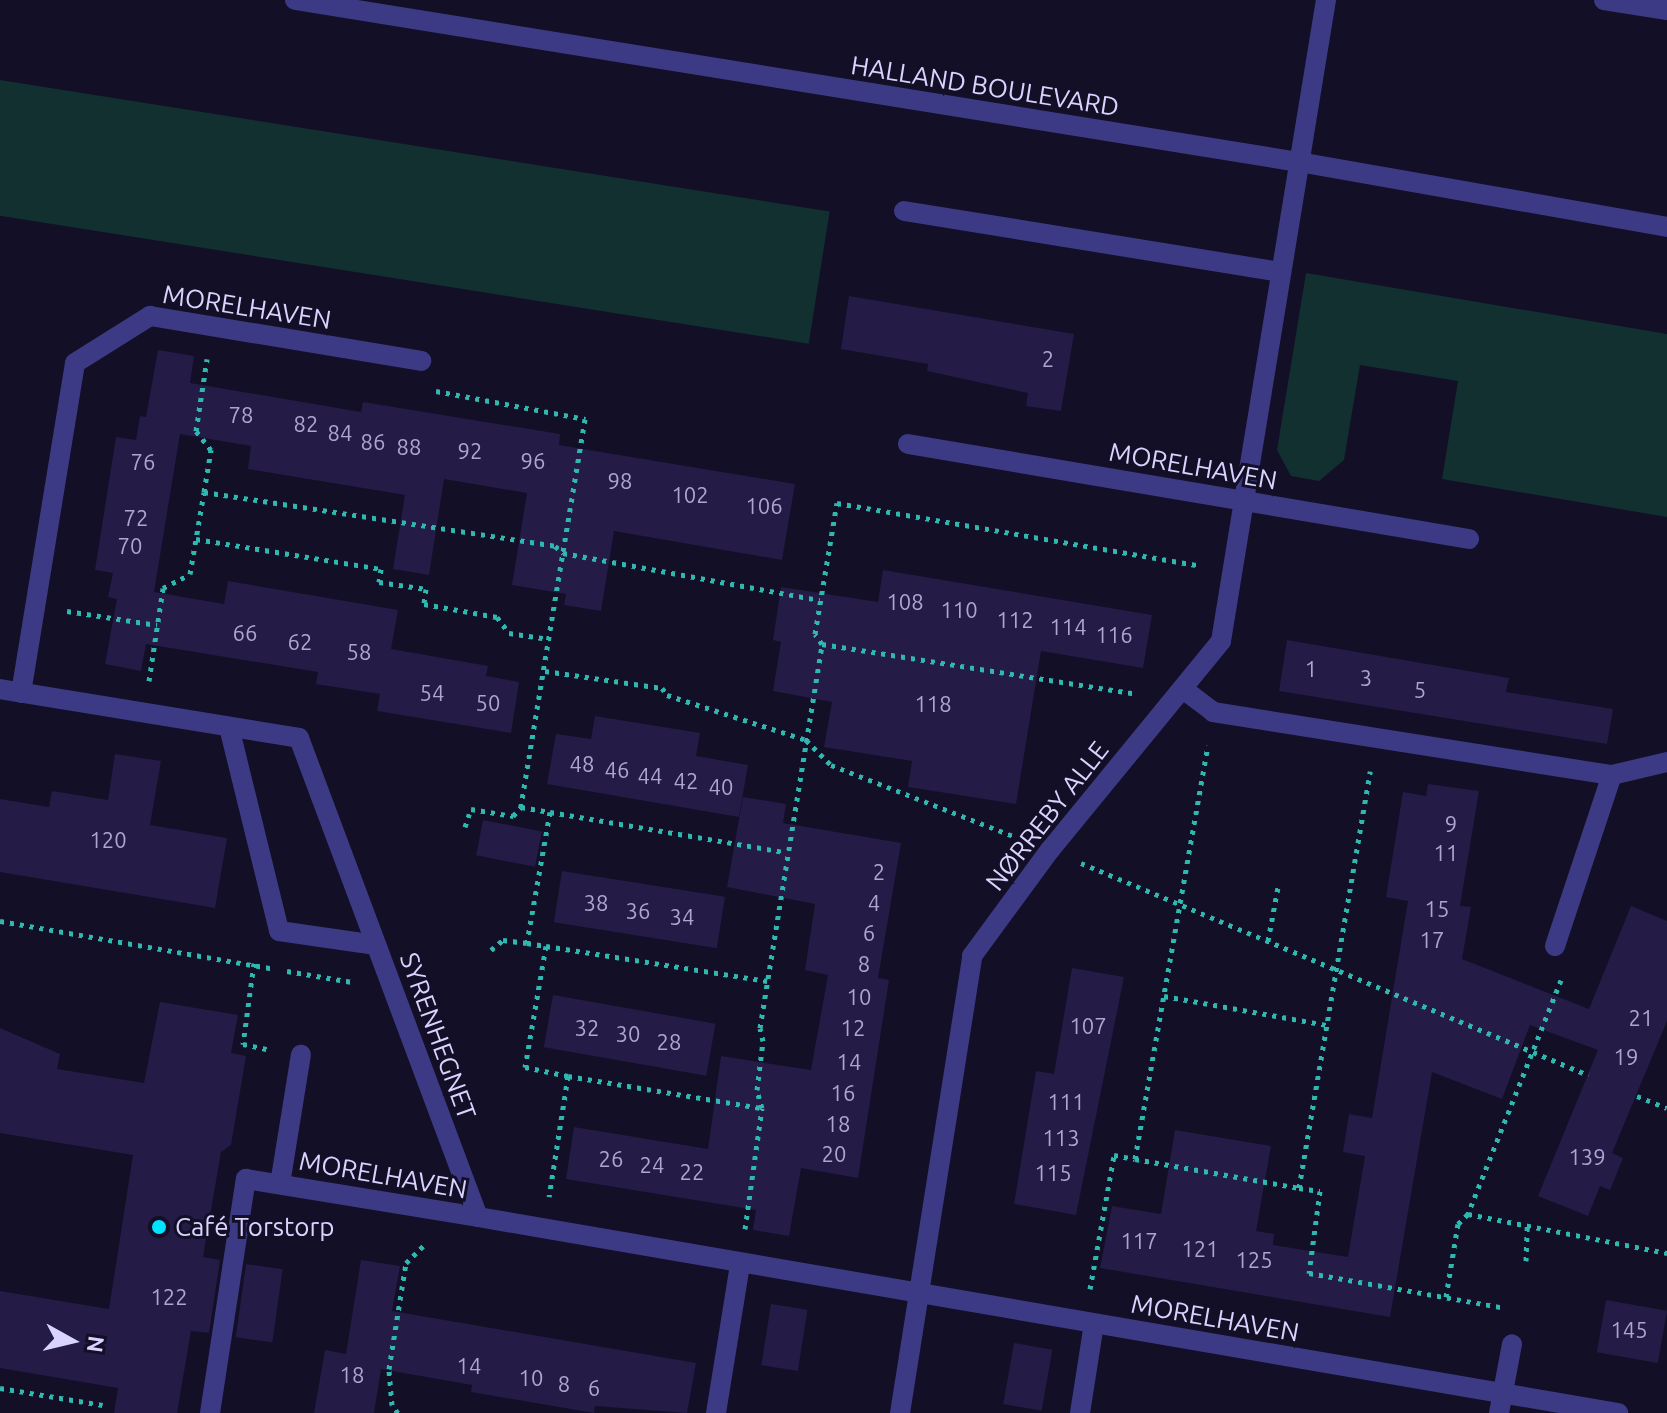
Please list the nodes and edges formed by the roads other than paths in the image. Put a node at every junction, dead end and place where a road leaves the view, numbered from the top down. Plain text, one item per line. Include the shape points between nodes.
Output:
1 (295, 0) edge
2 (1326, 0) edge
3 (1604, 0) edge
4 (1667, 10) edge
5 (1299, 162) junction
6 (904, 211) dead end
7 (1667, 227) edge
8 (1280, 272) junction
9 (421, 361) road end
10 (908, 444) dead end
11 (1245, 501) junction
12 (1469, 539) dead end
13 (0, 689) edge
14 (1183, 689) junction
15 (21, 693) junction
16 (229, 727) junction
17 (1667, 762) edge
18 (1612, 775) junction
19 (376, 945) junction
20 (1555, 946) road end
21 (301, 1055) road end
22 (280, 1184) junction
23 (478, 1217) junction
24 (740, 1265) junction
25 (919, 1296) junction
26 (1089, 1323) junction
27 (1512, 1344) dead end
28 (1501, 1403) edge
29 (210, 1413) edge
30 (716, 1413) edge
31 (900, 1413) edge
32 (1080, 1413) edge
33 (1618, 1413) edge

1 - 5 street, HALLAND BOULEVARD
2 - 5 street, NØRREBY ALLE
3 - 4 street
5 - 7 street, HALLAND BOULEVARD
5 - 8 street, NØRREBY ALLE
6 - 8 street
8 - 11 street, NØRREBY ALLE
9 - 15 street, MORELHAVEN via 150,316 75,363
10 - 11 street, MORELHAVEN
11 - 12 street, MORELHAVEN
11 - 14 street, NØRREBY ALLE via 1221,641
13 - 15 street, SYRENHEGNET
14 - 18 street via 1213,712
14 - 25 street, NØRREBY ALLE via 1050,850 972,956
15 - 16 street, SYRENHEGNET
16 - 19 street, SYRENHEGNET via 299,738
16 - 19 street via 279,931
17 - 18 street
18 - 20 street
19 - 23 street, SYRENHEGNET
21 - 22 street, MORELHAVEN
22 - 23 street, MORELHAVEN
22 - 29 street, MORELHAVEN via 246,1179
23 - 24 street
24 - 25 street
24 - 30 street
25 - 26 street, MORELHAVEN
25 - 31 street, NØRREBY ALLE
26 - 28 street, MORELHAVEN
26 - 32 street
27 - 28 street
28 - 33 street, MORELHAVEN

